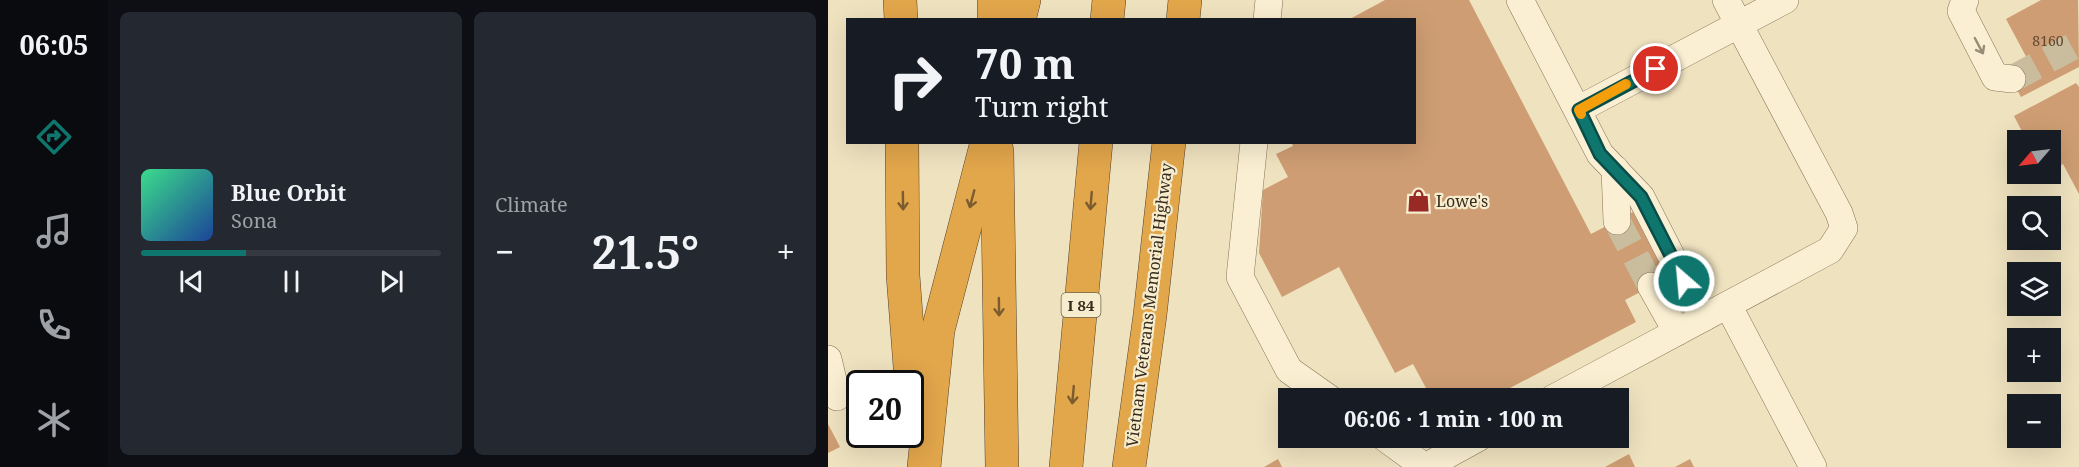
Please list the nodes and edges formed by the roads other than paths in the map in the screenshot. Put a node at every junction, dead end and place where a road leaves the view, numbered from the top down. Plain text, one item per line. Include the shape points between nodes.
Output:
1 (900, 0) edge
2 (994, 0) edge
3 (1024, 0) edge
4 (1109, 0) edge
5 (1185, 0) edge
6 (1269, 0) edge
7 (1520, 0) edge
8 (1726, 0) edge
9 (1785, 0) edge
10 (1965, 0) edge
11 (901, 18) edge
12 (994, 18) edge
13 (1020, 18) edge
14 (1107, 18) edge
15 (1183, 18) edge
16 (1267, 18) edge
17 (1739, 25) junction
18 (2012, 79) dead end
19 (1579, 110) junction
20 (902, 144) edge
21 (986, 144) edge
22 (996, 144) edge
23 (1096, 144) edge
24 (1169, 144) edge
25 (1254, 144) edge
26 (1615, 170) junction
27 (1617, 221) tunnel mouth
28 (1652, 286) tunnel mouth
29 (1728, 305) junction
30 (1150, 315) junction
31 (1703, 318) junction
32 (1677, 332) junction
33 (828, 359) edge
34 (1314, 388) edge
35 (1573, 388) edge
36 (837, 397) dead end
37 (1399, 448) edge
38 (1460, 448) edge
39 (917, 467) edge
40 (924, 467) edge
41 (1002, 467) edge
42 (1066, 467) edge
43 (1129, 467) edge
44 (1149, 467) edge
45 (1425, 467) edge
46 (1813, 467) edge

1 - 11 highway
2 - 12 highway
3 - 13 highway
4 - 14 highway
5 - 15 highway
6 - 16 lane
7 - 19 lane
8 - 17 lane
9 - 17 lane
10 -> 18 lane via 1960,11 1995,77
17 - 19 lane
17 - 29 lane via 1844,228 1830,250
19 - 26 lane via 1600,154
20 -> 39 highway via 903,275
21 -> 40 highway via 938,330
22 -> 41 highway
23 -> 42 highway, I 84
24 - 30 highway, Vietnam Veterans Memorial Highway
25 - 34 lane via 1240,277 1289,370
26 - 27 lane
26 - 31 lane via 1641,197
28 - 32 lane
29 - 31 lane
29 - 46 lane
30 - 43 highway, Vietnam Veterans Memorial Highway
30 - 44 highway
31 - 32 lane
32 - 35 lane
33 - 36 lane
37 - 45 lane
38 - 45 lane

